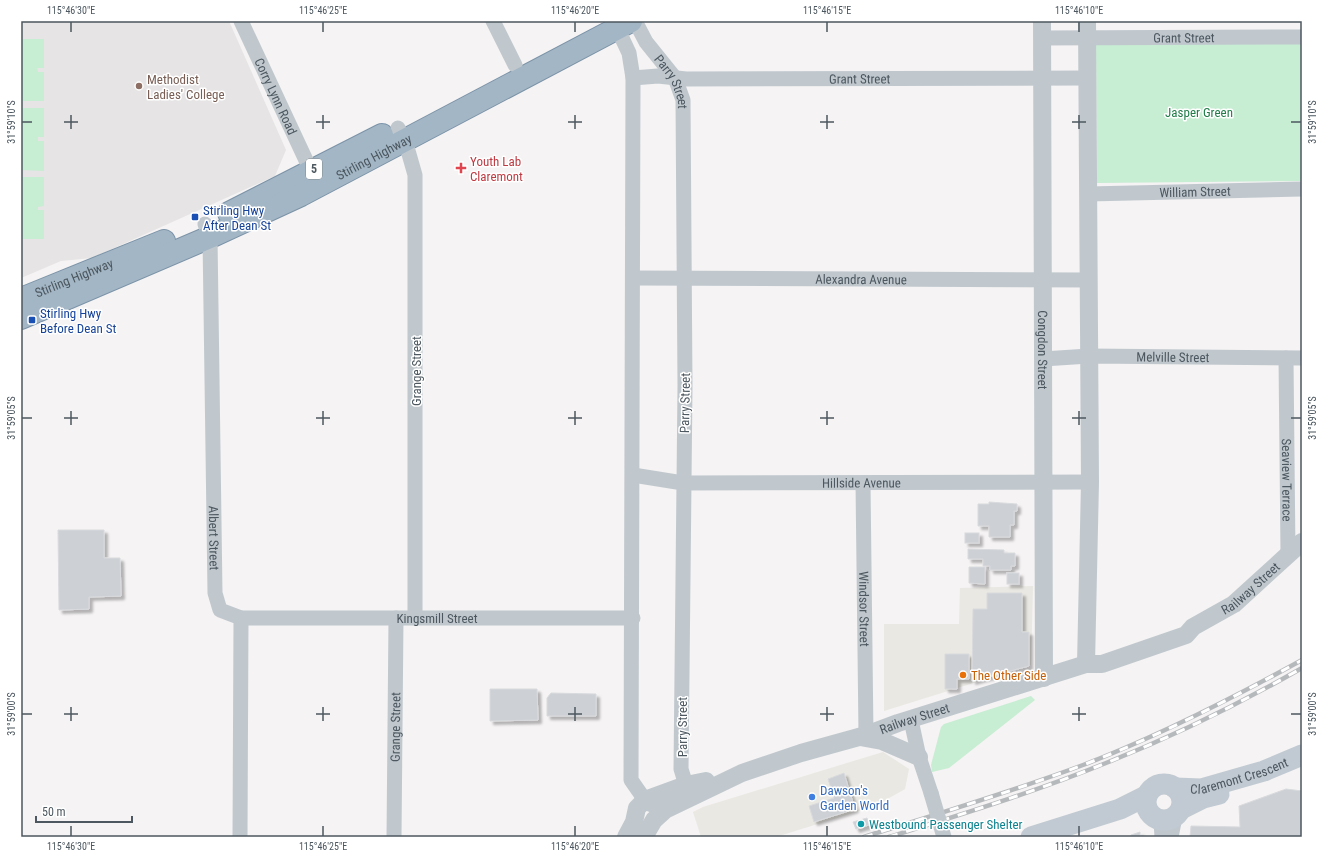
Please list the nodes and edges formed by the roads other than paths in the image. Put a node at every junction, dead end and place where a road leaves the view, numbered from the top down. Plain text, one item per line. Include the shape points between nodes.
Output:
1 (241, 21) edge
2 (492, 21) edge
3 (619, 22) edge
4 (1087, 29) edge
5 (1042, 30) edge
6 (1302, 37) edge
7 (515, 65) junction
8 (633, 78) junction
9 (675, 78) junction
10 (1088, 78) junction
11 (1042, 79) junction
12 (401, 134) junction
13 (311, 171) junction
14 (1302, 189) edge
15 (1088, 194) junction
16 (208, 231) junction
17 (633, 278) junction
18 (684, 279) junction
19 (1043, 280) junction
20 (1089, 280) junction
21 (21, 299) edge
22 (21, 318) edge
23 (1089, 356) junction
24 (1286, 358) junction
25 (1302, 358) edge
26 (1043, 359) junction
27 (632, 475) junction
28 (1043, 482) junction
29 (1090, 482) junction
30 (684, 483) junction
31 (863, 483) junction
32 (1302, 542) edge
33 (1288, 554) junction
34 (241, 618) junction
35 (396, 618) junction
36 (415, 618) junction
37 (632, 618) junction
38 (1086, 664) junction
39 (1044, 678) junction
40 (905, 721) junction
41 (862, 736) junction
42 (1302, 755) edge
43 (919, 757) junction
44 (1302, 768) edge
45 (1175, 788) junction
46 (686, 792) junction
47 (1146, 796) junction
48 (641, 804) junction
49 (665, 810) junction
50 (1167, 823) edge
51 (240, 837) edge
52 (394, 837) edge
53 (626, 837) edge
54 (644, 837) edge
55 (944, 837) edge
56 (1031, 837) edge
57 (1069, 837) edge

1 - 13 street, Corry Lynn Road
2 - 7 street
3 - 7 highway, Stirling Highway / 5
3 - 8 street, Parry Street via 629,53
3 - 9 street, Parry Street via 646,42
3 - 12 highway, Stirling Highway / 5
4 - 5 street, Grant Street
4 - 6 street, Grant Street
4 - 10 street
5 - 11 street, Congdon Street
7 - 12 highway, Stirling Highway / 5
8 - 9 street, Grant Street
8 - 17 street, Parry Street
9 - 11 street, Grant Street
9 - 18 street, Parry Street via 683,100
10 - 11 street, Grant Street
10 - 15 street
11 - 19 street, Congdon Street
12 - 13 highway, Stirling Highway / 5
12 - 16 highway, Stirling Highway / 5 via 318,186
12 - 36 street, Grange Street via 415,175
13 - 16 highway, Stirling Highway / 5
14 - 15 street, William Street
15 - 20 street
16 - 21 highway, Stirling Highway / 5
16 - 22 highway, Stirling Highway / 5
16 - 34 street, Albert Street via 215,593 220,610
17 - 18 street, Alexandra Avenue
17 - 27 street, Parry Street
18 - 19 street, Alexandra Avenue
18 - 30 street, Parry Street
19 - 20 street, Alexandra Avenue
19 - 26 street, Congdon Street
20 - 23 street
23 - 24 street, Melville Street
23 - 26 street, Melville Street
23 - 29 street
24 - 25 street, Melville Street
24 - 33 street, Seaview Terrace
26 - 28 street, Congdon Street
27 - 30 street, Hillside Avenue
27 - 37 street, Parry Street
28 - 29 street, Hillside Avenue
28 - 31 street, Hillside Avenue
28 - 39 street, Congdon Street
29 - 38 street
30 - 31 street, Hillside Avenue
30 - 46 street, Parry Street via 681,769
31 - 41 street, Windsor Street
32 - 33 street, Railway Street
33 - 38 street, Railway Street via 1234,604 1193,627 1180,625 1098,653
34 - 35 street, Kingsmill Street
34 - 51 street
35 - 36 street, Kingsmill Street
35 - 52 street, Grange Street
36 - 37 street, Kingsmill Street
37 - 48 street, Parry Street via 631,780 638,803
38 - 39 street, Railway Street
39 - 40 street, Railway Street
40 - 41 street, Railway Street
40 - 43 street via 911,747
41 - 43 street
41 - 46 street, Railway Street via 808,750
42 - 45 main road, Claremont Crescent via 1264,771 1201,789
43 - 55 street, bridge
44 - 50 main road, Claremont Crescent via 1267,782 1203,798
45 - 47 main road via 1170,785 1158,785
45 - 50 main road via 1182,797
46 - 48 street, Railway Street
46 - 49 street, Railway Street
47 - 50 main road via 1146,808
47 - 56 main road via 1120,809
48 - 49 street via 647,803
48 - 53 street
49 - 54 street, Railway Street via 654,820
50 - 57 main road, Claremont Crescent via 1136,816

